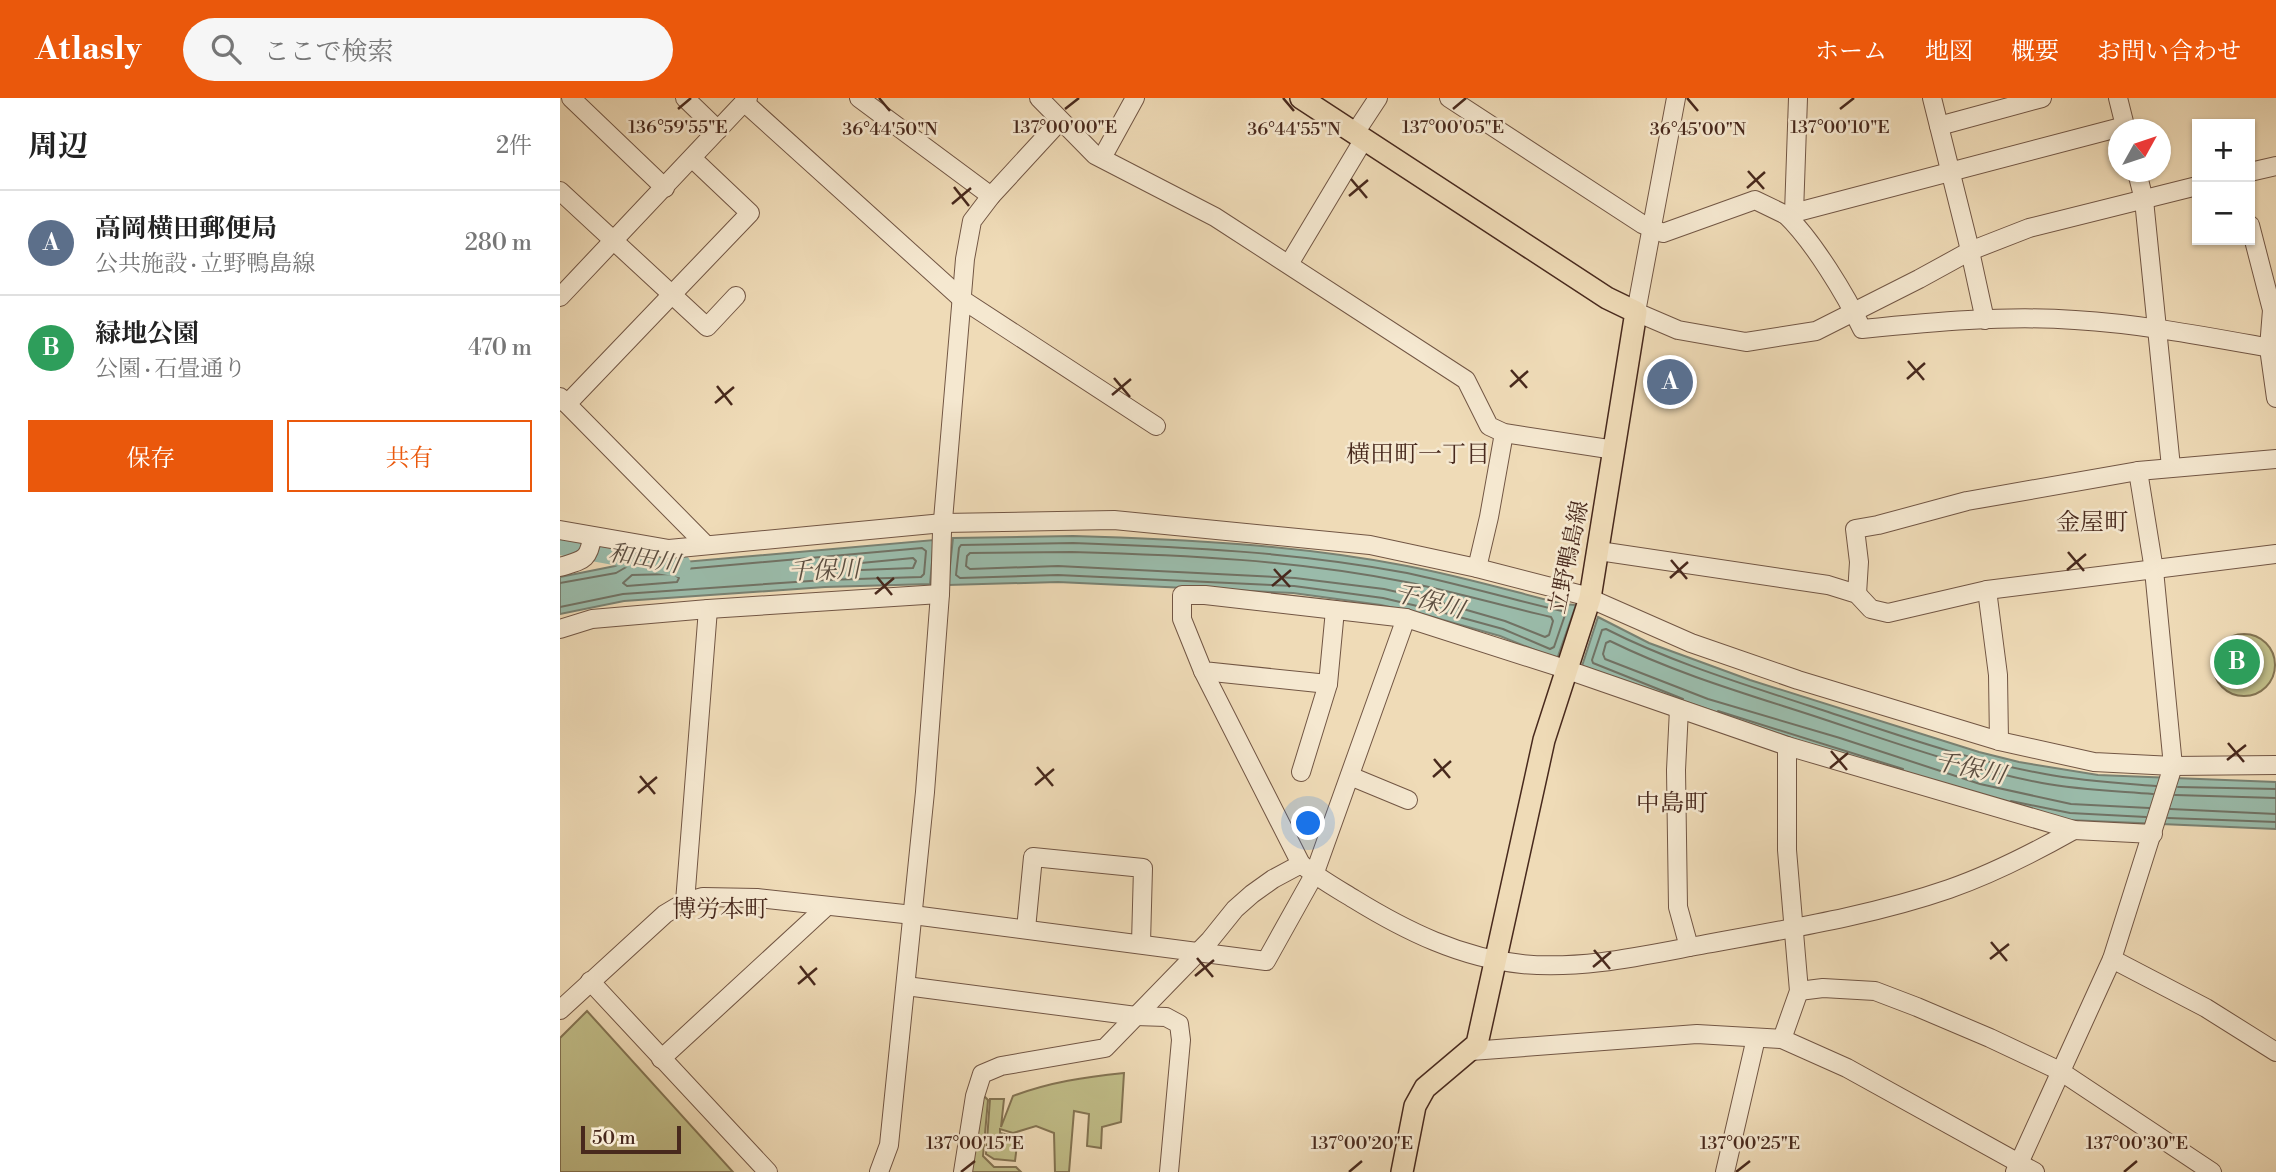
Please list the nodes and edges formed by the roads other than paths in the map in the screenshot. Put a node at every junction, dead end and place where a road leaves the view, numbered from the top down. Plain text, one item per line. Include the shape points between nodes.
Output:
1 (685, 98) edge
2 (859, 98) edge
3 (1039, 98) edge
4 (1135, 98) edge
5 (1301, 98) edge
6 (1378, 98) edge
7 (1449, 98) edge
8 (1676, 98) edge
9 (1798, 98) edge
10 (1932, 98) edge
11 (2042, 98) edge
12 (2118, 98) edge
13 (746, 100) edge
14 (580, 101) edge
15 (2124, 119) edge
16 (1060, 121) junction
17 (1939, 126) junction
18 (718, 130) junction
19 (2108, 132) edge
20 (1359, 136) junction
21 (1102, 158) junction
22 (693, 159) junction
23 (2276, 166) edge
24 (2255, 171) edge
25 (1951, 172) junction
26 (2139, 182) edge
27 (2192, 187) edge
28 (665, 188) junction
29 (560, 191) edge
30 (991, 196) junction
31 (2144, 201) junction
32 (1790, 214) junction
33 (1652, 229) junction
34 (613, 242) junction
35 (2255, 244) edge
36 (1970, 251) junction
37 (1289, 264) junction
38 (561, 294) edge
39 (672, 294) junction
40 (736, 296) dead end
41 (963, 300) junction
42 (1636, 312) junction
43 (1854, 313) junction
44 (1984, 320) junction
45 (2158, 328) junction
46 (2272, 349) edge
47 (2276, 398) edge
48 (564, 400) edge
49 (1156, 426) dead end
50 (1504, 433) junction
51 (1615, 450) junction
52 (2276, 459) edge
53 (2171, 467) junction
54 (2137, 471) junction
55 (943, 527) junction
56 (560, 530) edge
57 (705, 544) junction
58 (591, 545) junction
59 (1599, 551) junction
60 (2276, 554) edge
61 (560, 567) edge
62 (1477, 568) junction
63 (2154, 570) junction
64 (1987, 590) junction
65 (940, 591) junction
66 (1857, 594) junction
67 (1589, 601) junction
68 (708, 609) junction
69 (1335, 610) junction
70 (1405, 618) junction
71 (560, 629) edge
72 (1569, 667) junction
73 (1203, 671) junction
74 (1328, 684) junction
75 (1679, 709) junction
76 (1999, 741) junction
77 (1787, 746) junction
78 (2276, 765) edge
79 (2172, 769) junction
80 (1301, 772) dead end
81 (1350, 776) junction
82 (1408, 800) dead end
83 (2074, 830) junction
84 (2154, 831) junction
85 (1308, 870) junction
86 (685, 902) junction
87 (827, 906) junction
88 (913, 915) junction
89 (1793, 928) junction
90 (1026, 929) junction
91 (1141, 943) junction
92 (1689, 947) junction
93 (1199, 951) junction
94 (2112, 959) junction
95 (1495, 960) junction
96 (590, 981) junction
97 (906, 986) junction
98 (1799, 990) junction
99 (560, 1010) edge
100 (1136, 1016) junction
101 (1756, 1038) junction
102 (1782, 1039) junction
103 (1471, 1051) junction
104 (2276, 1052) edge
105 (661, 1059) junction
106 (2060, 1071) junction
107 (2017, 1167) edge
108 (768, 1172) edge
109 (879, 1172) edge
110 (964, 1172) edge
111 (1169, 1172) edge
112 (1402, 1172) edge
113 (1725, 1172) edge
114 (2035, 1172) edge
115 (2212, 1172) edge

1 - 18 street
2 - 30 street
3 - 16 street
4 - 21 street
5 - 20 main road
6 - 20 street
7 - 33 street
8 - 33 street
9 - 32 street
10 - 17 street
11 - 17 street
12 - 15 street
13 - 18 street
13 - 41 street
14 - 28 street
16 - 21 street
16 - 30 street
17 - 25 street
18 - 22 street
19 - 25 street
20 - 37 street
20 - 42 main road via 1607,298
21 - 37 street via 1215,218
22 - 28 street
22 - 39 street via 750,213
23 - 24 street
25 - 32 street
25 - 36 street
26 - 31 street
27 - 31 street
28 - 34 street
29 - 34 street
30 - 41 street via 972,221
31 - 36 street via 2029,228
31 - 45 street
32 - 33 street via 1755,200 1663,233
32 - 43 street
33 - 42 street
34 - 38 street
34 - 39 street
35 - 46 street via 2272,310
36 - 43 street
36 - 44 street
37 - 50 street via 1466,380 1489,426
39 - 40 street via 707,327
39 - 48 street
41 - 49 street
41 - 55 street
42 - 43 street via 1678,330 1746,342 1816,331
42 - 51 main road, 立野鴨島線
43 - 44 street via 1862,329
44 - 45 street via 2073,320
45 - 46 street
45 - 53 street
46 - 47 street
48 - 57 street
50 - 51 street
50 - 62 street
51 - 59 main road, 立野鴨島線
52 - 53 street
53 - 54 street
54 - 63 street
54 - 66 street via 1967,502 1856,529
55 - 57 street
55 - 62 street via 1114,520 1370,545
55 - 65 street
56 - 58 street
57 - 58 street via 669,549
58 - 61 street via 583,560
59 - 66 street via 1828,585
59 - 67 main road, 立野鴨島線
60 - 63 street
62 - 67 street
63 - 64 street
63 - 79 street
64 - 66 street via 1888,613 1871,609
64 - 76 street via 1998,674
65 - 68 street
65 - 88 street
67 - 72 main road, 立野鴨島線
67 - 76 street via 1798,680
68 - 71 street via 592,619
68 - 86 street
69 - 70 street
69 - 73 street via 1182,595 1181,619
69 - 74 street
70 - 72 street
70 - 81 street
72 - 75 street
72 - 95 main road, 立野鴨島線 via 1544,740
73 - 74 street
73 - 85 street
74 - 80 street
75 - 77 street
75 - 92 street via 1678,907
76 - 79 street via 2094,762
77 - 83 street
77 - 89 street
78 - 79 street
79 - 84 street
81 - 82 street
81 - 85 street
83 - 84 street
83 - 89 street via 1950,888 1878,910
84 - 94 street
85 - 93 street via 1252,894
85 - 93 street via 1266,961
85 - 95 street via 1432,942
86 - 87 street via 730,896
86 - 96 street via 665,914
87 - 88 street
87 - 105 street
88 - 90 street
88 - 97 street
89 - 92 street
89 - 98 street
90 - 91 street
90 - 91 street via 1033,857 1143,868
91 - 93 street
92 - 95 street via 1575,966
93 - 100 street
94 - 104 street via 2206,1008
94 - 106 street
95 - 103 main road, 立野鴨島線 via 1477,1044
96 - 99 street
96 - 105 street
97 - 100 street
97 - 109 street via 889,1145
98 - 102 street
98 - 106 street via 1875,992
100 - 110 street via 1105,1048 1001,1066 982,1074
100 - 111 street via 1166,1017 1179,1024
101 - 102 street
101 - 103 street via 1697,1034
101 - 113 street
102 - 107 street via 1847,1068
103 - 112 main road via 1425,1088 1415,1106
105 - 108 street
106 - 107 street
106 - 115 street
107 - 114 street

